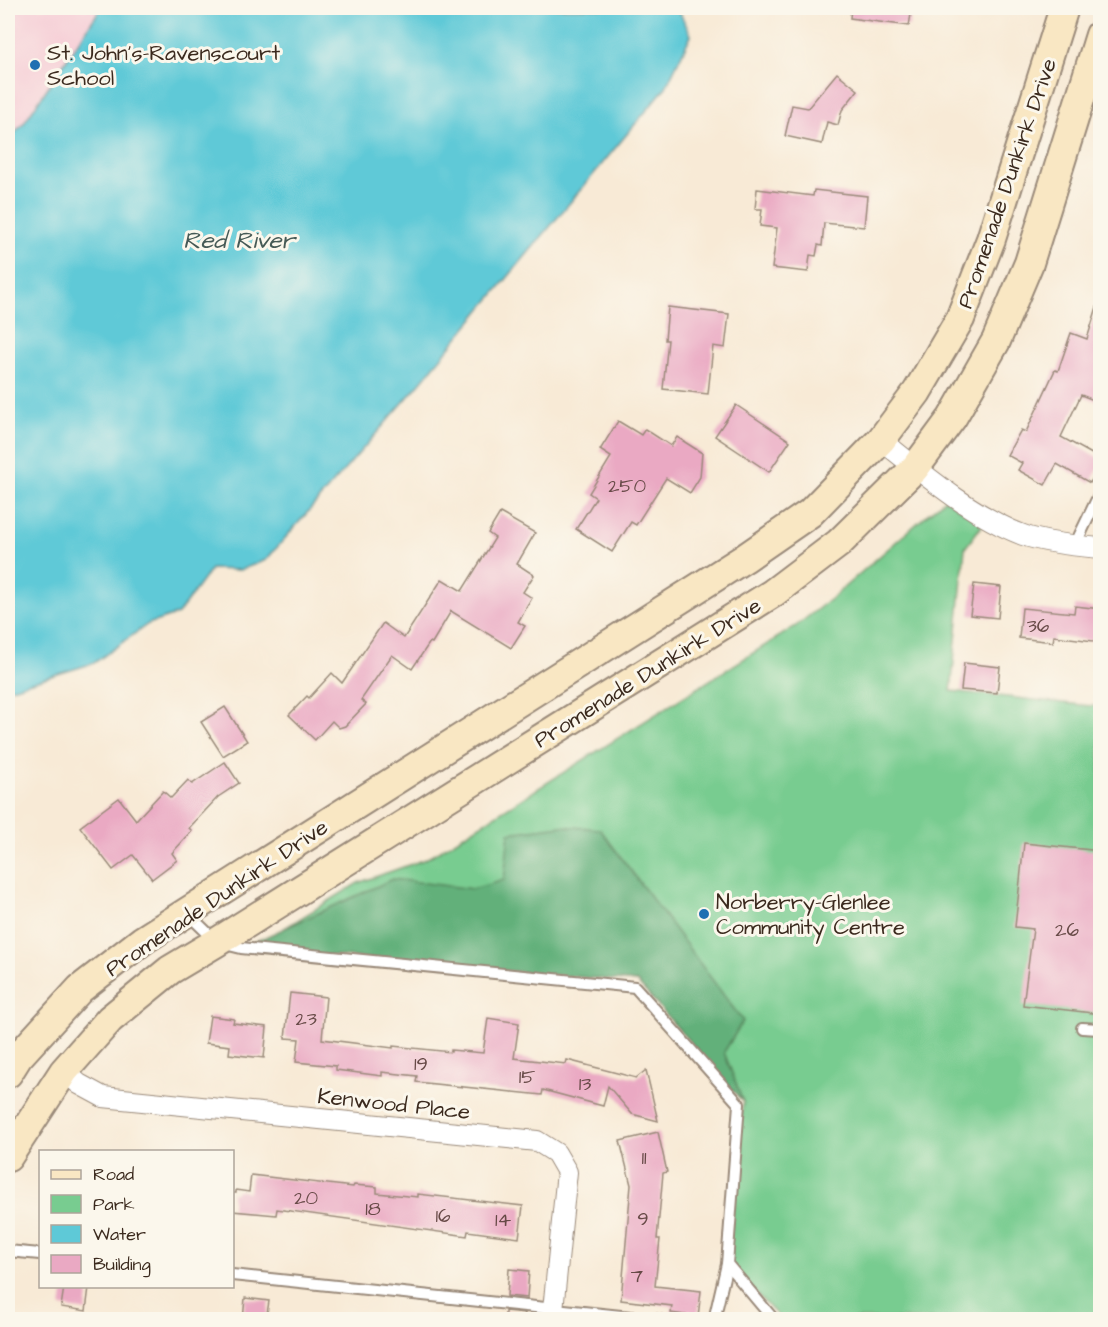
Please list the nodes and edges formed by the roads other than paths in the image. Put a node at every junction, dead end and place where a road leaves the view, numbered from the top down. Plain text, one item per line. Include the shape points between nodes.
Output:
1 (1064, 8) edge
2 (1101, 35) edge
3 (881, 440) junction
4 (915, 468) junction
5 (1101, 493) edge
6 (1075, 546) junction
7 (1101, 548) edge
8 (186, 912) junction
9 (217, 942) junction
10 (1082, 1028) dead end
11 (1101, 1029) edge
12 (64, 1071) junction
13 (8, 1073) edge
14 (8, 1157) edge
15 (8, 1251) edge
16 (39, 1254) edge
17 (727, 1264) junction
18 (234, 1275) edge
19 (553, 1314) edge
20 (659, 1320) edge
21 (714, 1320) edge
22 (774, 1320) edge

1 - 3 main road, Promenade Dunkirk Drive via 991,239 960,319 917,392
2 - 4 main road, Promenade Dunkirk Drive via 1029,263 1000,332 952,418
3 - 4 street
3 - 8 main road, Promenade Dunkirk Drive via 810,513 745,558
4 - 6 street via 980,515 1024,536
4 - 9 main road, Promenade Dunkirk Drive via 839,543 773,593
5 - 6 lane
6 - 7 street
8 - 9 lane
8 - 13 main road, Promenade Dunkirk Drive via 80,989
9 - 12 main road, Promenade Dunkirk Drive via 170,970 110,1019
9 - 17 lane via 241,948 635,987 739,1104
10 - 11 lane
12 - 14 main road, Promenade Dunkirk Drive
12 - 19 street, Kenwood Place via 103,1097 537,1141 556,1153 567,1172
15 - 16 lane
17 - 21 lane
17 - 22 lane
18 - 19 lane
19 - 20 lane

